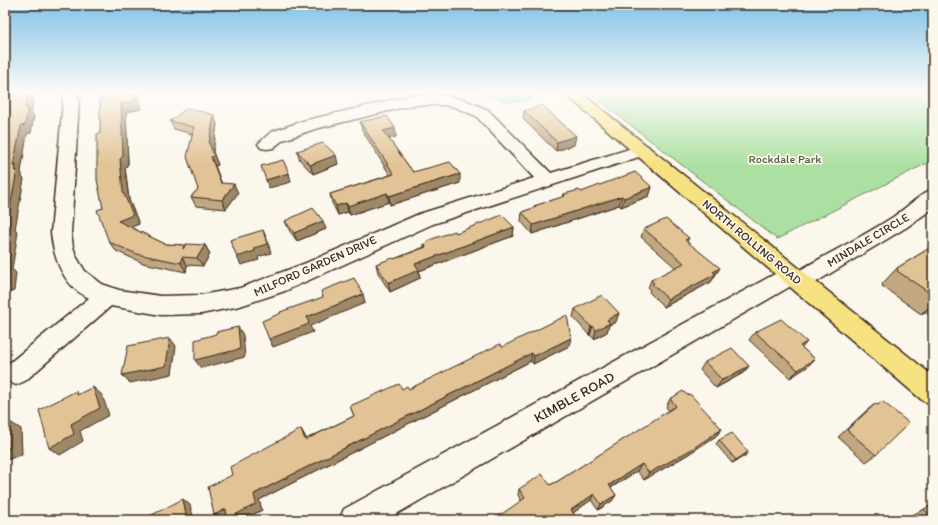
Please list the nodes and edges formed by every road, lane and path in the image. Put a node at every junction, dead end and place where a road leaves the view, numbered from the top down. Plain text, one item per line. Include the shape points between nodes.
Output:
1 (68, 116) edge
2 (343, 116) edge
3 (485, 116) edge
4 (601, 116) edge
5 (266, 144) dead end
6 (642, 150) junction
7 (548, 181) junction
8 (933, 195) edge
9 (796, 278) junction
10 (108, 296) junction
11 (16, 373) dead end
12 (933, 392) edge
13 (355, 520) edge

1 - 10 street, MILFORD GARDEN DRIVE via 61,233 63,252 70,270 80,280
2 - 5 street via 277,136
3 - 7 street
4 - 6 main road, NORTH ROLLING ROAD
6 - 7 street, MILFORD GARDEN DRIVE
6 - 9 main road, NORTH ROLLING ROAD
7 - 10 street, MILFORD GARDEN DRIVE via 393,231 283,283 221,303 163,307
8 - 9 street, MINDALE CIRCLE via 900,222
9 - 12 main road, NORTH ROLLING ROAD
9 - 13 street, KIMBLE ROAD
10 - 11 street

